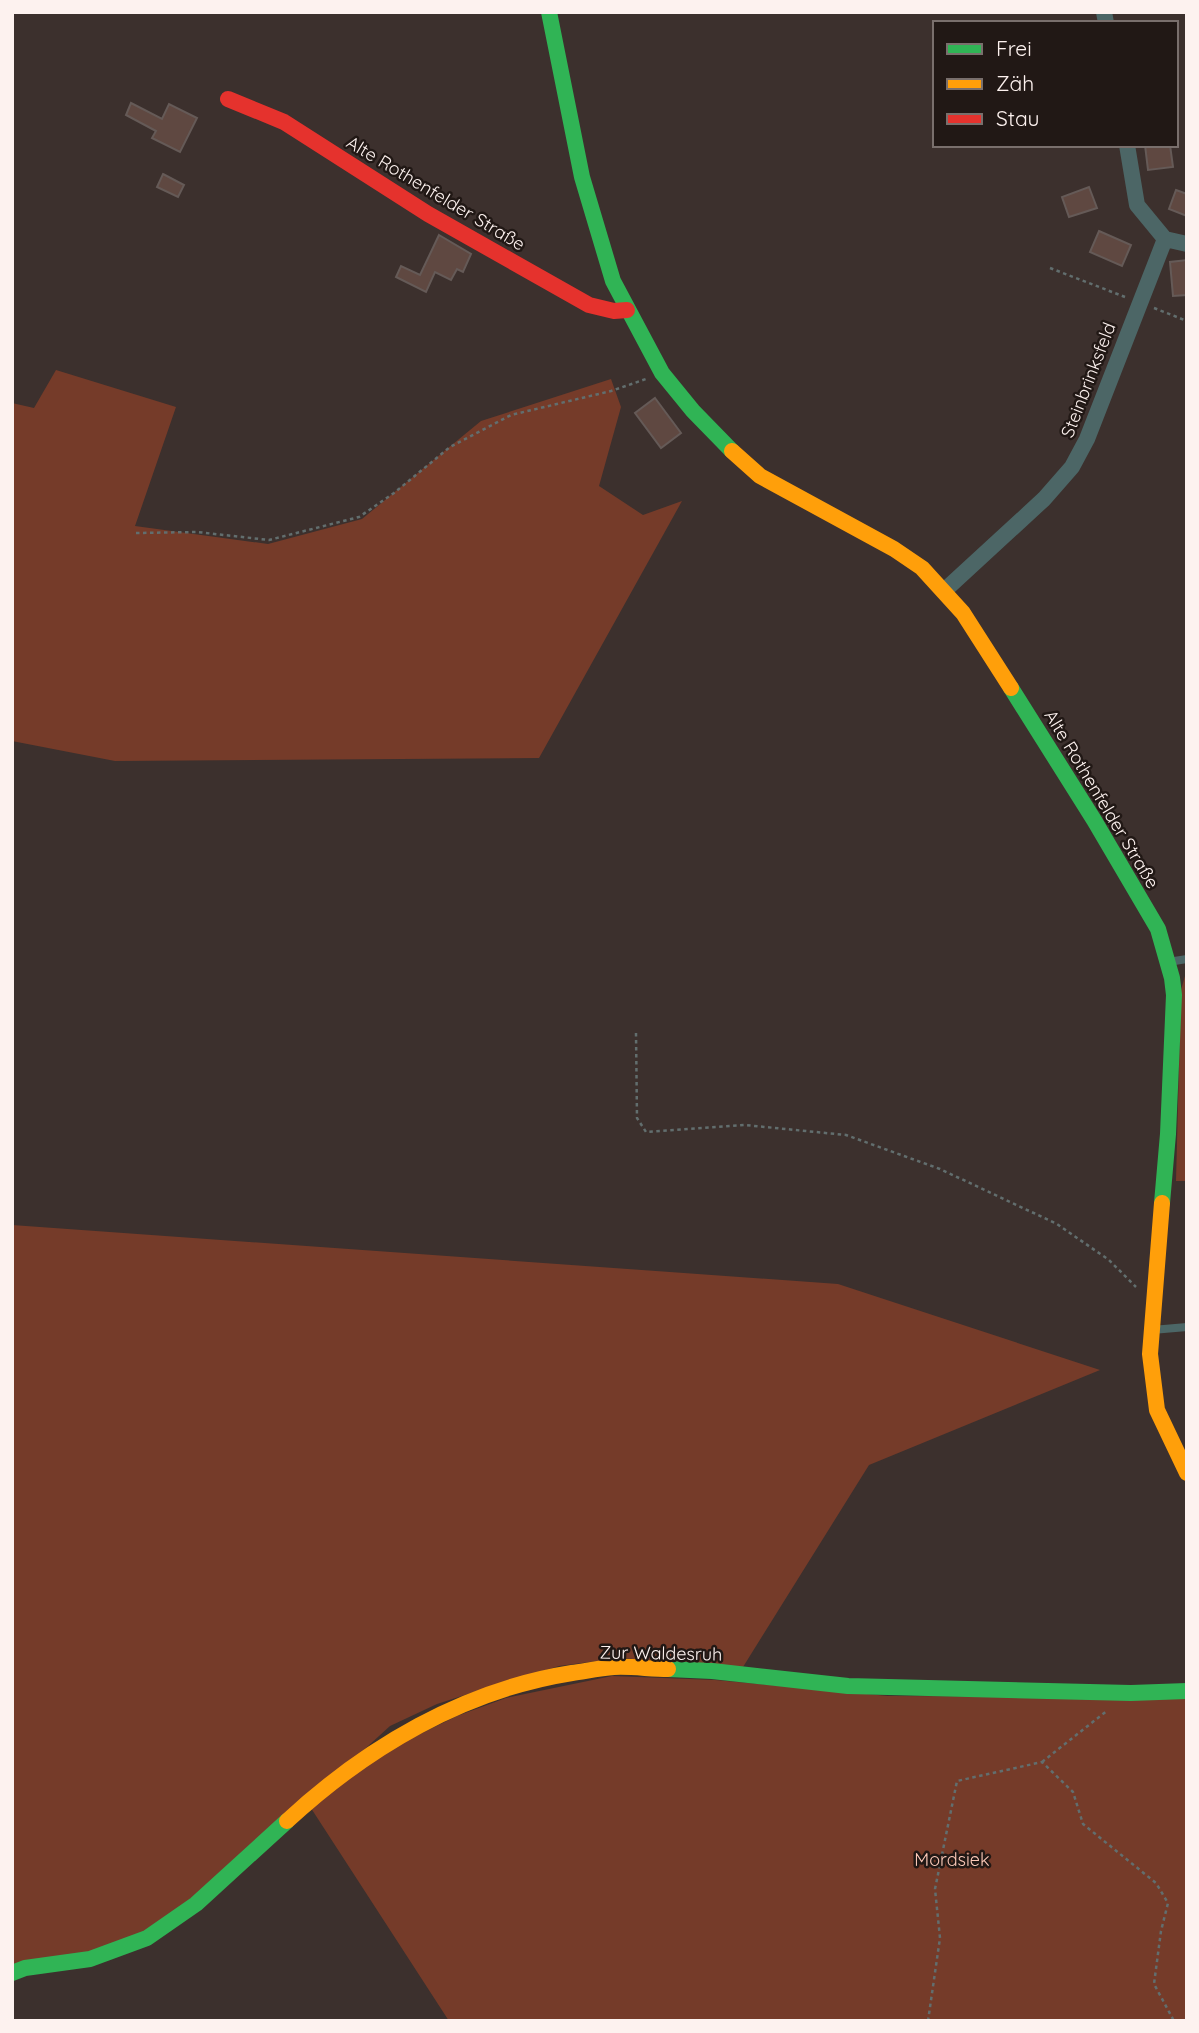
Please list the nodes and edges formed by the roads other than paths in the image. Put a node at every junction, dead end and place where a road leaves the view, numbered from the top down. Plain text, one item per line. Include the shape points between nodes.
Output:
1 (549, 12) edge
2 (228, 99) dead end
3 (1127, 147) edge
4 (1165, 239) junction
5 (1187, 244) edge
6 (627, 310) junction
7 (944, 591) junction
8 (1187, 959) edge
9 (1168, 962) junction
10 (1187, 1327) edge
11 (1152, 1330) junction
12 (1187, 1473) edge
13 (1187, 1691) edge
14 (12, 1973) edge

1 - 6 street, Alte Rothenfelder Straße via 582,177 613,281
2 - 6 street, Alte Rothenfelder Straße via 284,122 428,214 589,305
3 - 4 street via 1137,205
4 - 5 street
4 - 7 street, Steinbrinksfeld via 1072,467 1044,499
6 - 7 street, Alte Rothenfelder Straße via 662,373 725,446 760,476 894,549
7 - 9 street, Alte Rothenfelder Straße via 963,613 1094,820 1158,929
8 - 9 lane
9 - 11 street, Alte Rothenfelder Straße via 1173,1006 1168,1134
10 - 11 lane
11 - 12 street, Alte Rothenfelder Straße via 1157,1410
13 - 14 street, Zur Waldesruh via 848,1686 712,1671 613,1667 543,1679 458,1706 400,1735 307,1802 196,1904 147,1938 90,1959

